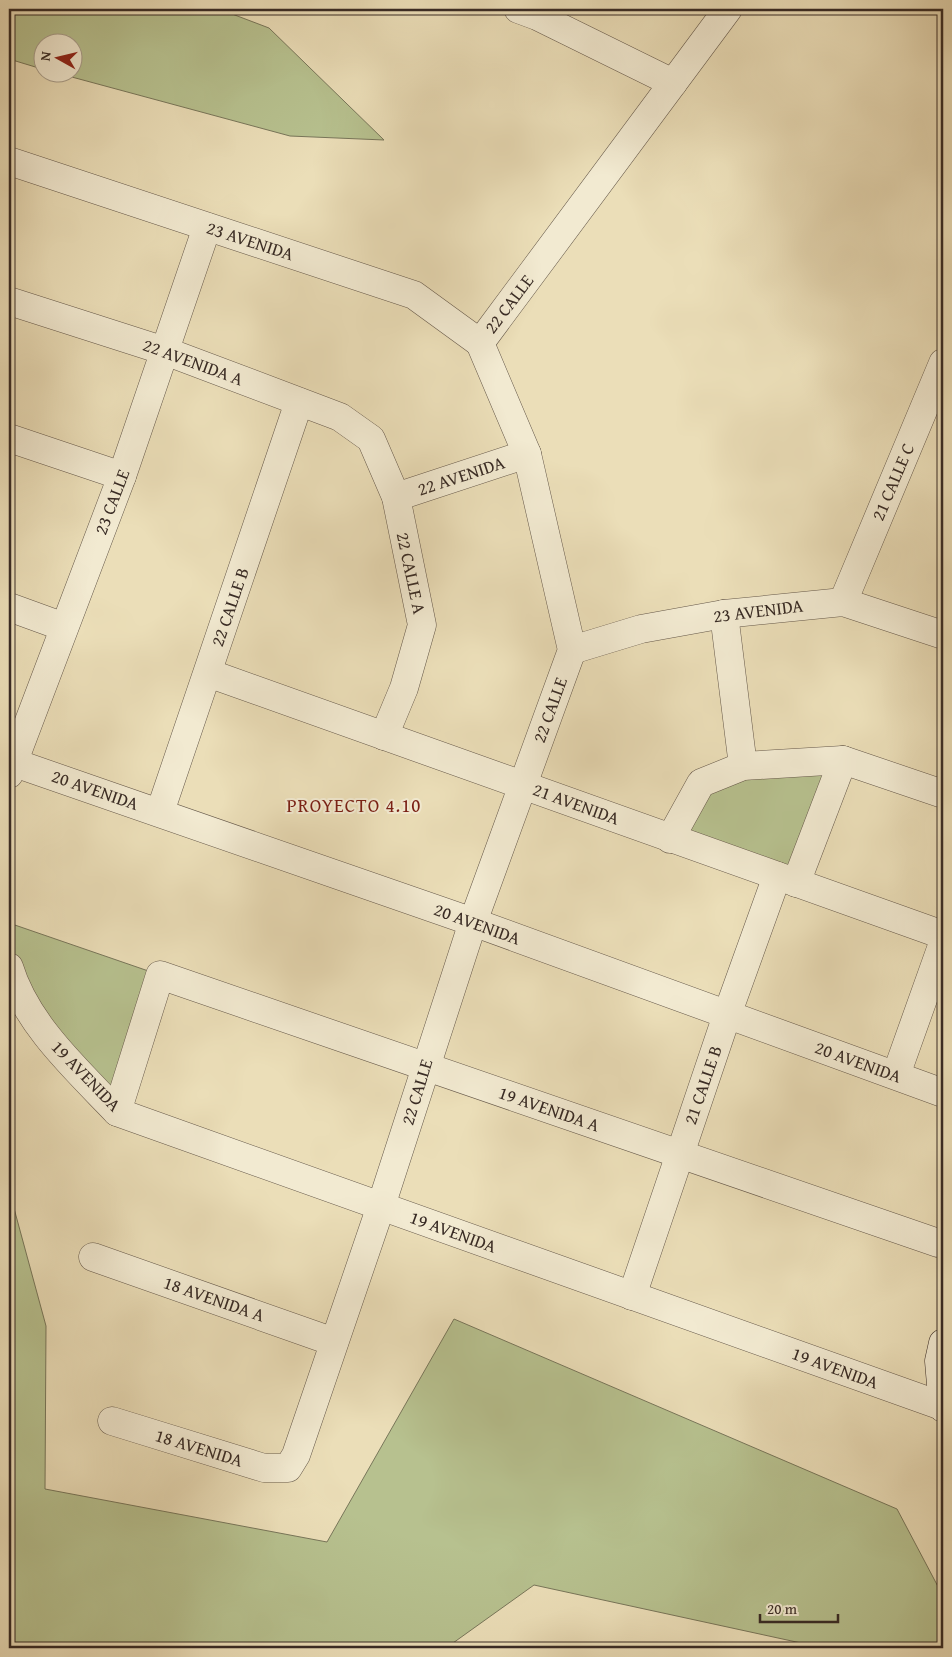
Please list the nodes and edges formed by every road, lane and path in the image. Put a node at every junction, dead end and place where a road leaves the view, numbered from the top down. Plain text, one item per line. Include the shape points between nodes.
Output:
1 (728, 9) edge
2 (533, 11) edge
3 (673, 83) junction
4 (9, 161) edge
5 (208, 227) junction
6 (9, 301) edge
7 (480, 343) junction
8 (165, 351) junction
9 (943, 363) edge
10 (299, 402) junction
11 (9, 438) edge
12 (371, 439) joint
13 (527, 454) junction
14 (122, 476) junction
15 (396, 497) junction
16 (843, 602) junction
17 (9, 607) edge
18 (724, 614) junction
19 (64, 626) junction
20 (943, 635) edge
21 (572, 650) junction
22 (208, 673) junction
23 (384, 736) junction
24 (843, 760) junction
25 (10, 766) edge
26 (743, 766) junction
27 (522, 785) junction
28 (943, 794) edge
29 (160, 812) junction
30 (670, 839) junction
31 (787, 879) junction
32 (473, 922) junction
33 (943, 935) edge
34 (943, 943) edge
35 (12, 976) edge
36 (727, 1015) junction
37 (425, 1066) junction
38 (896, 1075) junction
39 (943, 1093) edge
40 (117, 1112) junction
41 (679, 1154) junction
42 (381, 1206) junction
43 (938, 1243) dead end
44 (93, 1257) dead end
45 (632, 1296) junction
46 (334, 1342) junction
47 (943, 1343) edge
48 (942, 1407) edge
49 (112, 1421) dead end
50 (288, 1468) joint

1 - 3 street, 22 CALLE
2 - 3 street
3 - 7 street, 22 CALLE
4 - 5 street, 23 AVENIDA
5 - 7 street, 23 AVENIDA via 414,295
5 - 8 street, 23 CALLE
6 - 8 street, 22 AVENIDA A
7 - 13 street, 22 CALLE
8 - 10 street, 22 AVENIDA A
8 - 14 street, 23 CALLE
9 - 16 street, 21 CALLE C
10 - 12 street, 22 AVENIDA A via 340,417
10 - 22 street, 22 CALLE B
11 - 14 street
12 - 15 street, 22 CALLE A
13 - 15 street, 22 AVENIDA
13 - 21 street, 22 CALLE
14 - 19 street, 23 CALLE
15 - 23 street, 22 CALLE A via 422,625 404,688
16 - 18 street, 23 AVENIDA
16 - 20 street, 23 AVENIDA
17 - 19 street
18 - 21 street, 23 AVENIDA via 641,629
18 - 26 street
19 - 25 street, 23 CALLE
21 - 27 street, 22 CALLE
22 - 23 street, 21 AVENIDA
22 - 29 street, 22 CALLE B
23 - 27 street, 21 AVENIDA
24 - 26 street
24 - 28 street
24 - 31 street
25 - 29 street, 20 AVENIDA
26 - 30 street via 702,783
27 - 30 street, 21 AVENIDA
27 - 32 street, 22 CALLE
29 - 32 street, 20 AVENIDA
30 - 31 street, 21 AVENIDA
31 - 33 street, 21 AVENIDA
31 - 36 street, 21 CALLE B
32 - 36 street, 20 AVENIDA
32 - 37 street, 22 CALLE
34 - 38 street
35 - 40 street, 19 AVENIDA via 56,1049
36 - 38 street, 20 AVENIDA
36 - 41 street, 21 CALLE B
37 - 40 street, 19 AVENIDA A via 160,975
37 - 41 street, 19 AVENIDA A
37 - 42 street, 22 CALLE
38 - 39 street, 20 AVENIDA
40 - 42 street, 19 AVENIDA
41 - 43 street, 19 AVENIDA A
41 - 45 street, 21 CALLE B
42 - 45 street, 19 AVENIDA
42 - 46 street, 22 CALLE
44 - 46 street, 18 AVENIDA A
45 - 48 street, 19 AVENIDA
46 - 50 street, 22 CALLE via 296,1455
47 - 48 street via 939,1361
49 - 50 street, 18 AVENIDA via 264,1468

